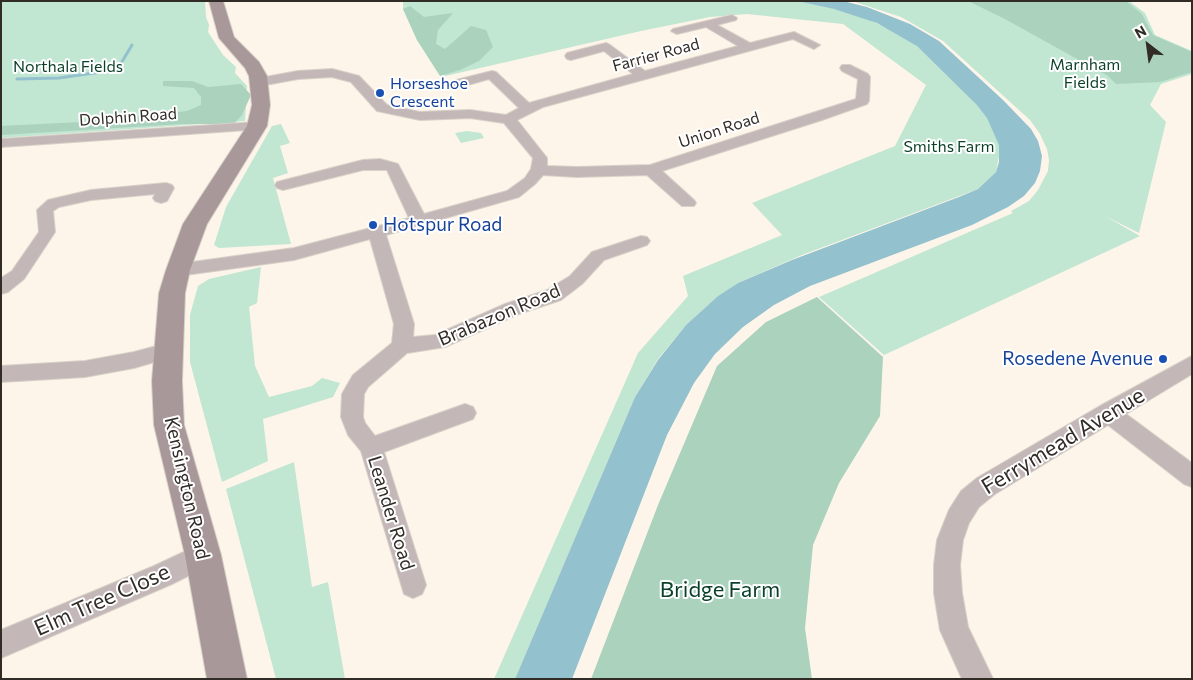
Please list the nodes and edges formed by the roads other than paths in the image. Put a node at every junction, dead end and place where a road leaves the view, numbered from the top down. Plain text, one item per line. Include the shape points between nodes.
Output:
1 (216, 1) edge
2 (732, 18) dead end
3 (708, 24) junction
4 (677, 31) dead end
5 (814, 45) dead end
6 (748, 47) junction
7 (571, 56) dead end
8 (846, 68) dead end
9 (643, 76) junction
10 (260, 82) junction
11 (457, 84) dead end
12 (526, 108) junction
13 (508, 119) junction
14 (257, 126) junction
15 (1, 143) edge
16 (539, 170) junction
17 (651, 170) junction
18 (283, 185) dead end
19 (161, 198) dead end
20 (688, 203) dead end
21 (419, 221) junction
22 (377, 233) junction
23 (641, 241) dead end
24 (178, 270) junction
25 (1, 288) edge
26 (402, 346) junction
27 (168, 350) junction
28 (1192, 364) edge
29 (1, 374) edge
30 (1108, 412) junction
31 (465, 413) dead end
32 (371, 447) junction
33 (1192, 477) edge
34 (203, 555) junction
35 (413, 585) dead end
36 (1, 644) edge
37 (227, 679) edge
38 (978, 679) edge

1 - 10 street, Kensington Road via 227,38 253,66
2 - 3 street
3 - 4 street
3 - 6 street
5 - 6 street, Farrier Road via 794,35
6 - 9 street, Farrier Road
7 - 9 street via 606,47
8 - 17 street, Union Road via 864,77 862,101
9 - 12 street, Farrier Road
10 - 13 street via 332,73 355,79 382,108 420,116 470,114
10 - 14 street, Kensington Road via 261,105
11 - 12 street via 492,75
12 - 13 street, Farrier Road
13 - 16 street via 540,158
14 - 15 street, Dolphin Road
14 - 24 street, Kensington Road via 195,224
16 - 17 street, Union Road
16 - 21 street via 513,194
17 - 20 street
18 - 21 street via 363,165 393,167
19 - 25 street via 166,188 91,195 54,203 45,210 47,232 18,275
21 - 22 street
22 - 24 street via 294,254
22 - 26 street via 404,324
23 - 26 street, Brabazon Road via 598,256 576,280 554,295 512,309 438,342
24 - 27 street, Kensington Road via 172,293
26 - 32 street, Leander Road via 360,381 353,394 352,417 356,428
27 - 29 street via 85,369
27 - 34 street, Kensington Road via 169,425
28 - 30 street, Ferrymead Avenue
30 - 33 street
30 - 38 street, Ferrymead Avenue via 986,486 970,499 958,518 950,540 948,593 954,630
31 - 32 street
32 - 35 street, Leander Road
34 - 36 street, Elm Tree Close
34 - 37 street, Kensington Road

